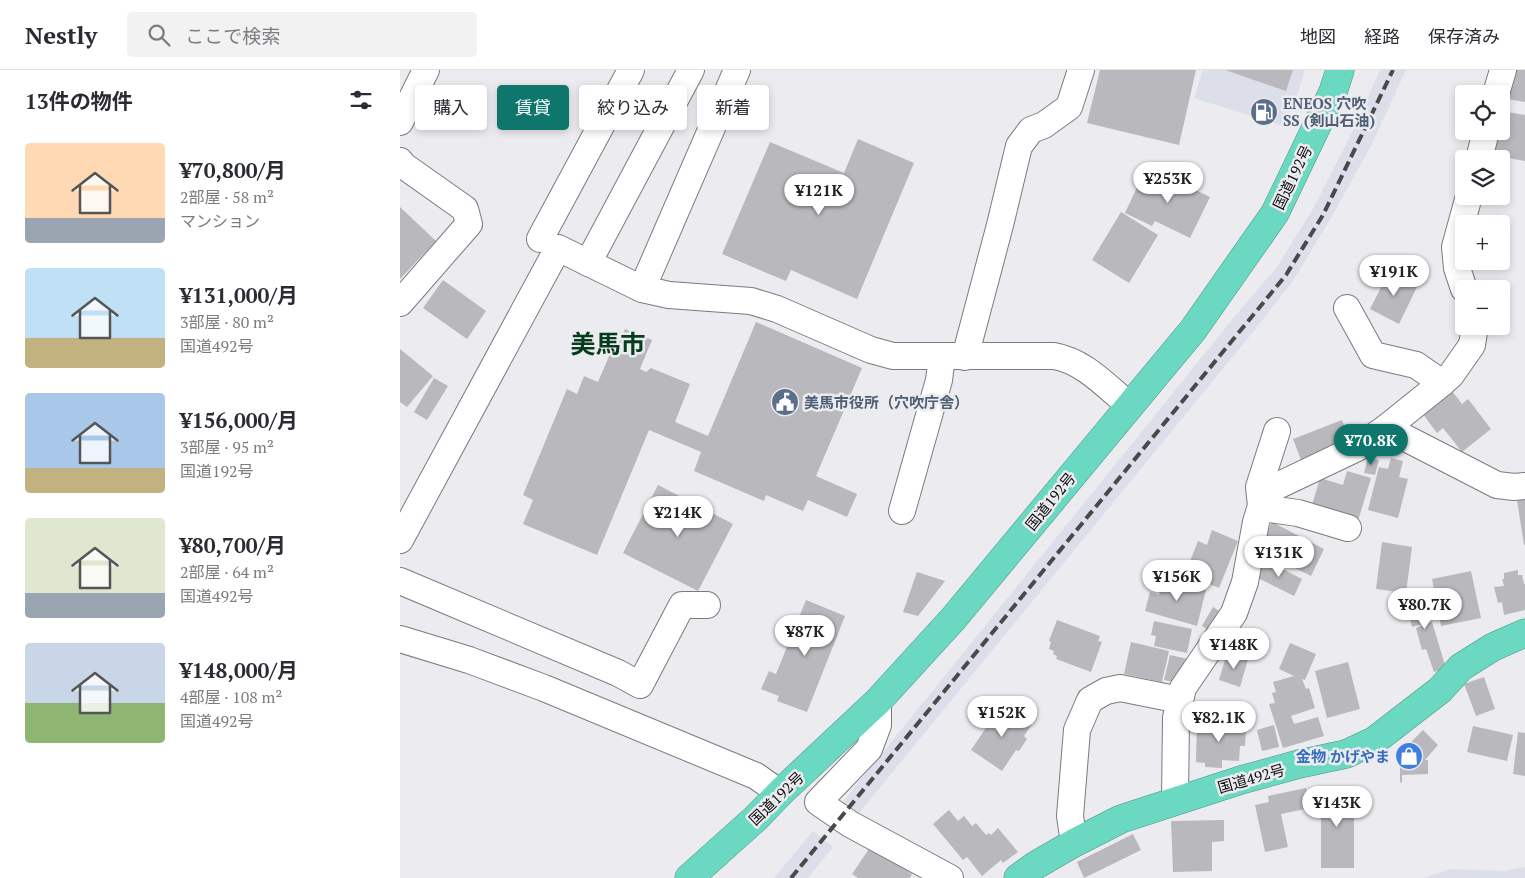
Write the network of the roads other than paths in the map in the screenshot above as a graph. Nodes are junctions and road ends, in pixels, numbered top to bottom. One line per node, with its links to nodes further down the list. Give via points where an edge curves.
1 (426, 70): 9 (street)
2 (631, 70): 12 (street)
3 (691, 70): 13 (street)
4 (737, 70): 15 (street)
5 (1081, 70): 19 (street, via 1069,108 1031,130 1019,146 1000,226)
6 (1340, 70): 21 (highway, 国道192号, via 1333,92 1275,213 1193,330)
7 (1502, 70): 8 (street)
8 (1498, 85)
9 (400, 122)
10 (400, 161): 16 (street, via 465,209 469,224)
11 (1467, 205): 14 (street, via 1455,247)
12 (544, 241): 13 (street); 28 (street)
13 (588, 263): 15 (street)
14 (1461, 280)
15 (642, 289): 19 (street, via 669,295 751,301 893,356)
16 (400, 303)
17 (1347, 308): 20 (street, via 1373,355 1416,365)
18 (1474, 335): 20 (street, via 1472,345)
19 (954, 357): 21 (street, via 1066,358 1077,363); 26 (street, via 939,380)
20 (1442, 384): 22 (street)
21 (1129, 406): 34 (highway, 国道192号, via 953,619)
22 (1386, 428): 24 (street, via 1497,485); 25 (street, via 1356,448 1275,487)
23 (1277, 431): 25 (street, via 1259,487)
24 (1525, 486)
25 (1261, 507): 27 (street, via 1298,513); 33 (street, via 1245,582 1234,613 1183,688)
26 (902, 511)
27 (1348, 528)
28 (400, 540)
29 (400, 581): 30 (street, via 640,685 682,605)
30 (707, 605)
31 (1525, 633): 36 (highway, 国道492号, via 1493,647 1461,667 1440,690 1374,741 1346,754 1299,764)
32 (400, 639): 35 (street, via 544,688 756,776)
33 (1180, 700): 36 (street, via 1176,718); 37 (street, via 1120,688 1090,700 1077,730 1070,816)
34 (878, 701): 35 (highway, 国道192号); 39 (street, via 878,726 869,749 818,802 850,824)
35 (780, 793): 38 (highway, 国道192号)
36 (1175, 801): 37 (highway, 国道492号, via 1120,820)
37 (1074, 843): 40 (highway, 国道492号)
38 (689, 878)
39 (950, 878)
40 (1018, 878)

